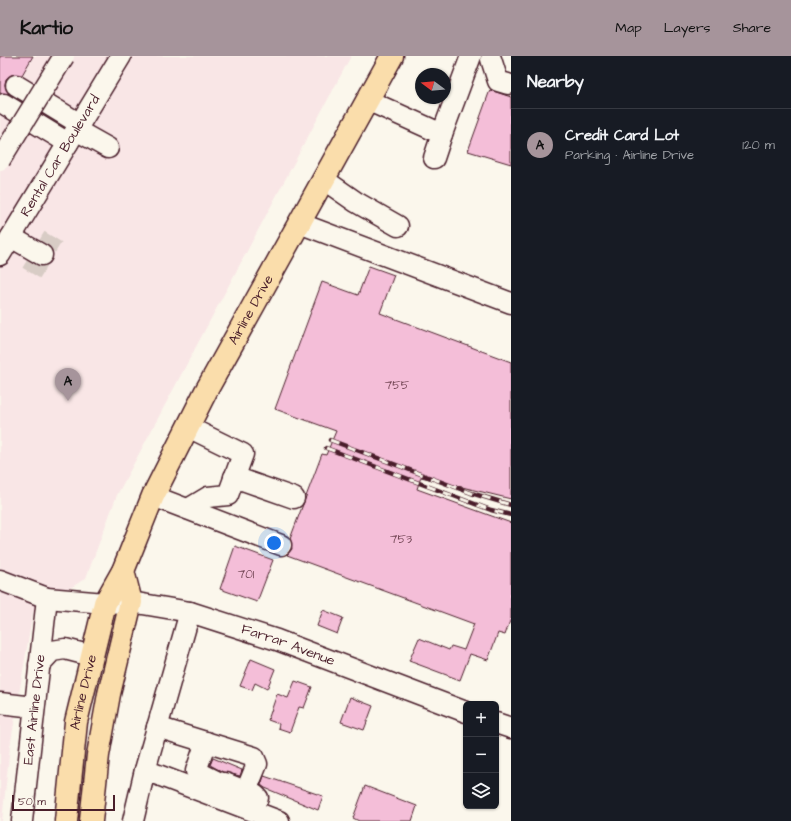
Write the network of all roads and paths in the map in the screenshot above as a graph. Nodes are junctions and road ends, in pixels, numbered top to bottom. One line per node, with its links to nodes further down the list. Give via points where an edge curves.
1 (64, 56): 14 (street, bridge)
2 (121, 56): 10 (street, Rental Car Boulevard)
3 (392, 56): 8 (highway, Airline Drive)
4 (471, 56): 11 (street)
5 (487, 57): 6 (street)
6 (509, 76)
7 (16, 85): 10 (street)
8 (367, 100): 11 (street); 15 (highway, Airline Drive)
9 (4, 104): 10 (street)
10 (75, 132): 12 (street); 18 (street, Rental Car Boulevard)
11 (442, 134): 13 (street)
12 (108, 148)
13 (434, 158)
14 (0, 160)
15 (323, 179): 16 (highway, Airline Drive); 17 (street)
16 (299, 223): 21 (street); 22 (highway, Airline Drive)
17 (398, 226)
18 (11, 237): 19 (street, Rental Car Boulevard); 20 (street)
19 (0, 255)
20 (42, 255)
21 (511, 303)
22 (188, 427): 23 (street, via 244,454); 24 (highway, Airline Drive)
23 (234, 477): 25 (street); 26 (street, via 228,495 208,497)
24 (153, 496): 26 (street); 28 (highway, Airline Drive)
25 (294, 498)
26 (188, 509): 27 (street)
27 (281, 545)
28 (123, 571): 31 (highway, Airline Drive); 32 (highway, Airline Drive)
29 (0, 580): 30 (street, Farrar Avenue)
30 (47, 598): 32 (street, Farrar Avenue); 35 (street, East Airline Drive)
31 (131, 602): 32 (street, Farrar Avenue); 33 (street, Farrar Avenue); 49 (highway, Airline Drive, via 104,717)
32 (105, 603): 34 (highway, Airline Drive)
33 (190, 612): 38 (street, Farrar Avenue, via 276,640); 40 (street)
34 (92, 656): 35 (street, via 65,649 52,651); 48 (highway, Airline Drive, via 76,722)
35 (39, 665): 37 (street, East Airline Drive)
36 (0, 703): 37 (street)
37 (34, 707): 47 (street, East Airline Drive)
38 (463, 711)
39 (499, 724): 41 (street)
40 (157, 727): 42 (street); 43 (street)
41 (511, 728)
42 (206, 742): 44 (street, via 196,771); 45 (street, via 256,760 257,764)
43 (145, 770): 44 (street); 50 (street)
44 (219, 790): 45 (street, via 225,783); 46 (street)
45 (246, 791): 46 (street, via 258,798)
46 (256, 812): 51 (street)
47 (22, 821)
48 (66, 821)
49 (90, 821)
50 (133, 821)
51 (279, 821)

